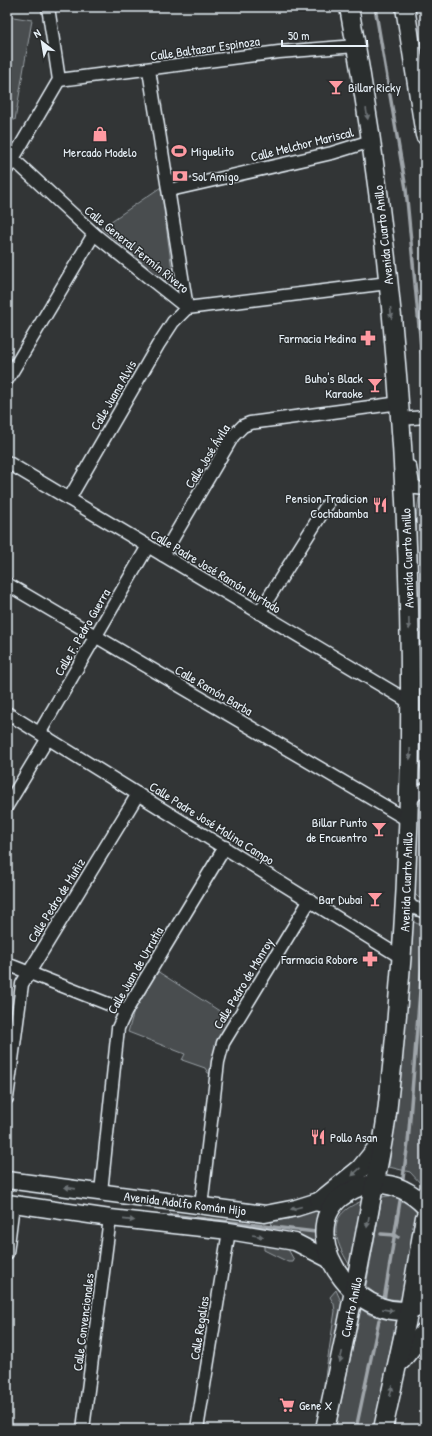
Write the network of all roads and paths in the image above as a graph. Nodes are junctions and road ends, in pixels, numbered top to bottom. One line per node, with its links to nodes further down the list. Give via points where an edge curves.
1 (48, 7): 6 (street)
2 (349, 7): 4 (highway, Avenida Cuarto Anillo)
3 (405, 7): 7 (highway)
4 (356, 46): 5 (street, Calle Baltazar Espinoza, via 278,52); 9 (highway, Avenida Cuarto Anillo, one-way to 9)
5 (149, 70): 6 (street, Calle Baltazar Espinoza); 11 (street)
6 (58, 80): 10 (street)
7 (422, 82): 8 (highway)
8 (425, 135)
9 (372, 142): 11 (street, Calle Melchor Mariscal); 13 (highway, Avenida Cuarto Anillo)
10 (9, 162): 12 (street, Calle General Fermín Rivero)
11 (170, 190): 14 (street)
12 (94, 234): 14 (street, Calle General Fermín Rivero); 15 (street)
13 (388, 283): 14 (street, Calle General Fermín Rivero); 16 (highway, Avenida Cuarto Anillo, one-way to 16)
14 (187, 308): 21 (street, Calle Juana Alvis, via 173,322 158,345)
15 (7, 380)
16 (404, 414): 17 (street, Calle José Ávila); 18 (highway, Avenida Cuarto Anillo); 24 (street, Calle José Ávila, via 250,423 243,426 233,436)
17 (425, 418)
18 (402, 438): 20 (street, via 409,449 412,482); 28 (highway, Avenida Cuarto Anillo, one-way to 28, via 407,520)
19 (7, 462): 21 (street, Calle Padre José Ramón Hurtado)
20 (422, 489)
21 (69, 499): 23 (street, Calle Padre José Ramón Hurtado)
22 (327, 505): 26 (street)
23 (148, 546): 24 (street, Calle Padre José Ramón Hurtado); 27 (street, Calle F. Pedro Guerra)
24 (163, 555): 26 (street, Calle Padre José Ramón Hurtado)
25 (7, 584): 27 (street, Calle Ramón Barba)
26 (259, 613): 28 (street, Calle Padre José Ramón Hurtado)
27 (95, 637): 30 (street, Calle F. Pedro Guerra); 34 (street, Calle Ramón Barba)
28 (411, 703): 34 (highway, Avenida Cuarto Anillo, one-way to 34)
29 (7, 713): 30 (street, Calle Padre José Molina Campo)
30 (44, 735): 32 (street, Calle Padre José Molina Campo); 33 (street, Calle F. Pedro Guerra)
31 (425, 789): 34 (street, via 416,794)
32 (138, 794): 35 (street, Calle Padre José Molina Campo); 41 (street, Calle Pedro de Muñiz)
33 (7, 806)
34 (409, 811): 36 (highway, Avenida Cuarto Anillo)
35 (225, 847): 37 (street, Calle Padre José Molina Campo); 42 (street, Calle Juan de Urrutia)
36 (405, 898): 38 (street, via 412,907); 39 (highway, Avenida Cuarto Anillo)
37 (310, 900): 39 (street, Calle Padre José Molina Campo); 51 (street, Calle Pedro de Monroy, via 223,1043 218,1062)
38 (425, 912)
39 (402, 958): 44 (highway, Avenida Cuarto Anillo, via 388,1107)
40 (7, 964): 41 (street)
41 (28, 973): 42 (street); 43 (street, Calle Pedro de Muñiz, via 22,984)
42 (126, 1010): 47 (street, Calle Juan de Urrutia, via 116,1040)
43 (7, 1098)
44 (382, 1142): 46 (highway, Avenida Cuarto Anillo); 49 (highway, one-way to 49, via 360,1169)
45 (7, 1180): 47 (main road, Avenida Adolfo Román Hijo, one-way to 45)
46 (367, 1185): 49 (main road, Avenida Adolfo Román Hijo); 52 (highway, via 388,1184 402,1188); 58 (highway, via 336,1202 327,1215 324,1240); 59 (highway, Cuarto Anillo, one-way to 59)
47 (101, 1192): 48 (main road, Avenida Adolfo Román Hijo)
48 (157, 1200): 51 (main road, Avenida Adolfo Román Hijo); 55 (main road)
49 (319, 1202): 51 (main road, Avenida Adolfo Román Hijo, one-way to 51, via 265,1214)
50 (10, 1204): 54 (main road, Avenida Adolfo Román Hijo); 57 (street)
51 (201, 1206)
52 (425, 1206)
53 (425, 1217): 60 (highway)
54 (110, 1218): 55 (main road, Avenida Adolfo Román Hijo, one-way to 55); 63 (street, Calle Convencionales)
55 (152, 1223): 56 (main road, Avenida Adolfo Román Hijo)
56 (229, 1231): 58 (main road, Avenida Adolfo Román Hijo, one-way to 58, via 295,1242); 64 (street, Calle Regalías)
57 (7, 1253)
58 (332, 1261): 59 (highway)
59 (355, 1292): 60 (highway, one-way to 60, via 382,1309 395,1311); 65 (highway, Cuarto Anillo, one-way to 65)
60 (420, 1307): 62 (highway)
61 (422, 1337): 62 (highway)
62 (397, 1366): 66 (highway, one-way to 62)
63 (83, 1429)
64 (197, 1429)
65 (324, 1429)
66 (383, 1429)

